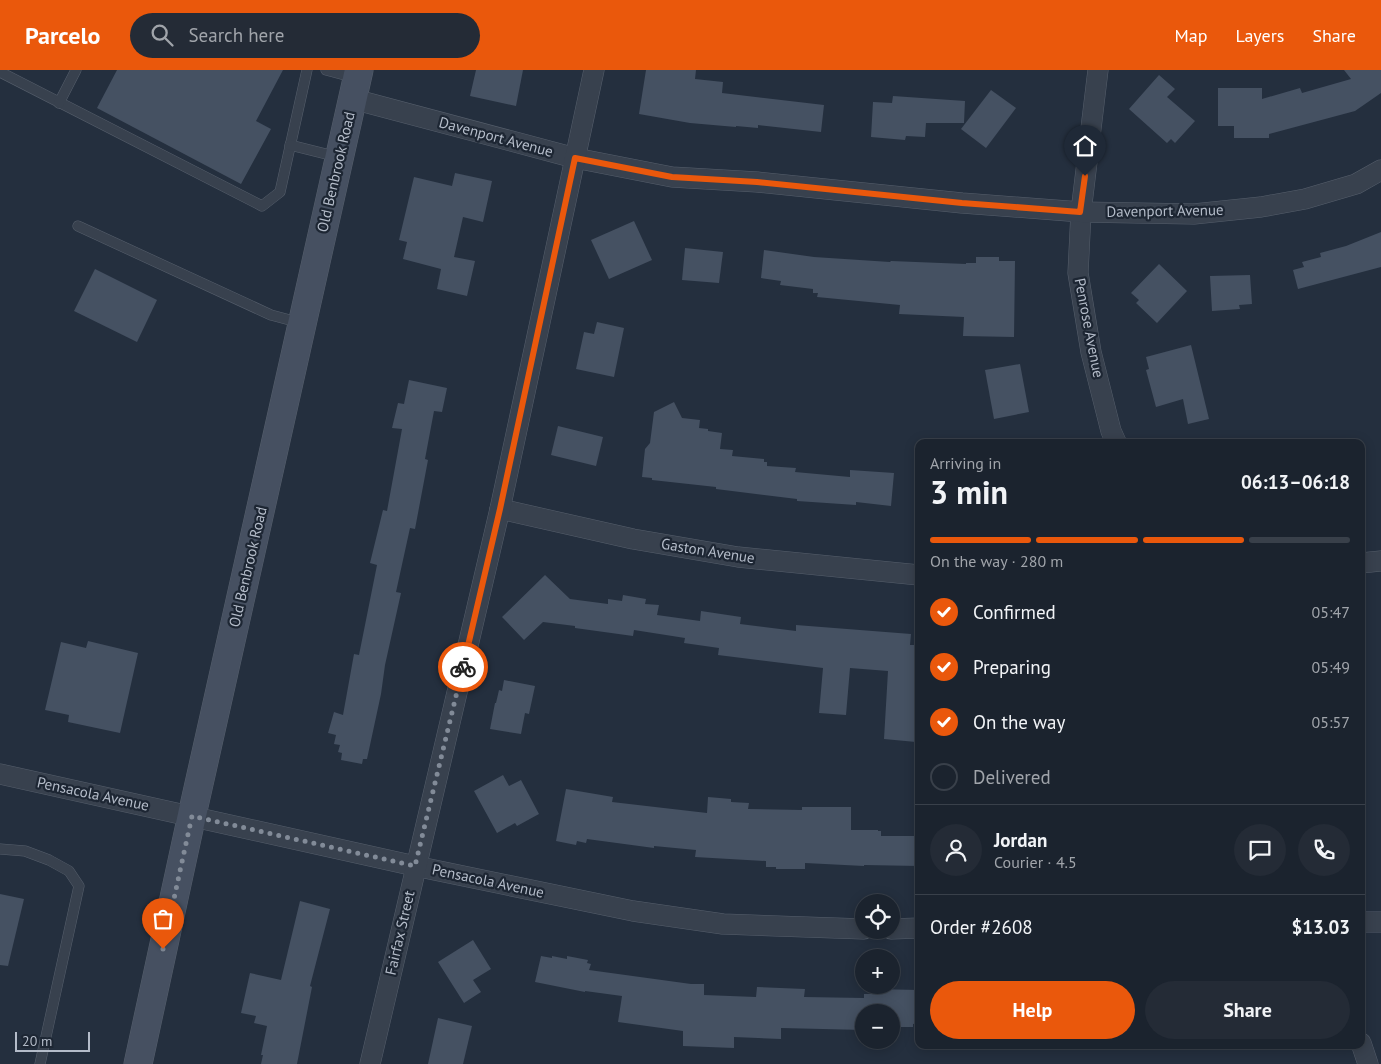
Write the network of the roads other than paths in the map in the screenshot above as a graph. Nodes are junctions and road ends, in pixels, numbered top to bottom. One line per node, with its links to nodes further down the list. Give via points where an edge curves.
1 (76, 70): 8 (lane)
2 (307, 70): 9 (lane)
3 (326, 70): 7 (lane)
4 (594, 70): 11 (street, Fairfax Street)
5 (1098, 70): 13 (street, Penrose Avenue)
6 (0, 72): 8 (lane)
7 (357, 82): 10 (street, Old Benbrook Road); 11 (street, Davenport Avenue)
8 (59, 103): 9 (lane, via 262,206 280,192)
9 (290, 145): 10 (lane)
10 (340, 157): 15 (street, Old Benbrook Road)
11 (575, 158): 13 (street, Davenport Avenue, via 672,177); 17 (street, Fairfax Street)
12 (1381, 170): 13 (street, Davenport Avenue, via 1356,184 1261,208 1194,214)
13 (1080, 212): 16 (street, Penrose Avenue, via 1078,274 1091,352)
14 (78, 226): 15 (lane, via 271,315)
15 (302, 324): 22 (street, Old Benbrook Road)
16 (1115, 439)
17 (500, 509): 20 (street, Gaston Avenue, via 633,539 738,557); 24 (street, Fairfax Street)
18 (1381, 561): 19 (street)
19 (1365, 563)
20 (915, 575)
21 (0, 774): 22 (street, Pensacola Avenue)
22 (192, 816): 24 (street, Pensacola Avenue); 32 (street, Old Benbrook Road)
23 (0, 849): 31 (lane, via 25,851 49,860 69,871 79,886)
24 (415, 866): 28 (street, Pensacola Avenue, via 633,911 723,924); 33 (street, Fairfax Street)
25 (1365, 922): 26 (street)
26 (1381, 922)
27 (915, 928): 29 (street)
28 (855, 929)
29 (900, 929)
30 (1363, 1049): 34 (street)
31 (40, 1064)
32 (138, 1064)
33 (370, 1064)
34 (1368, 1064)

